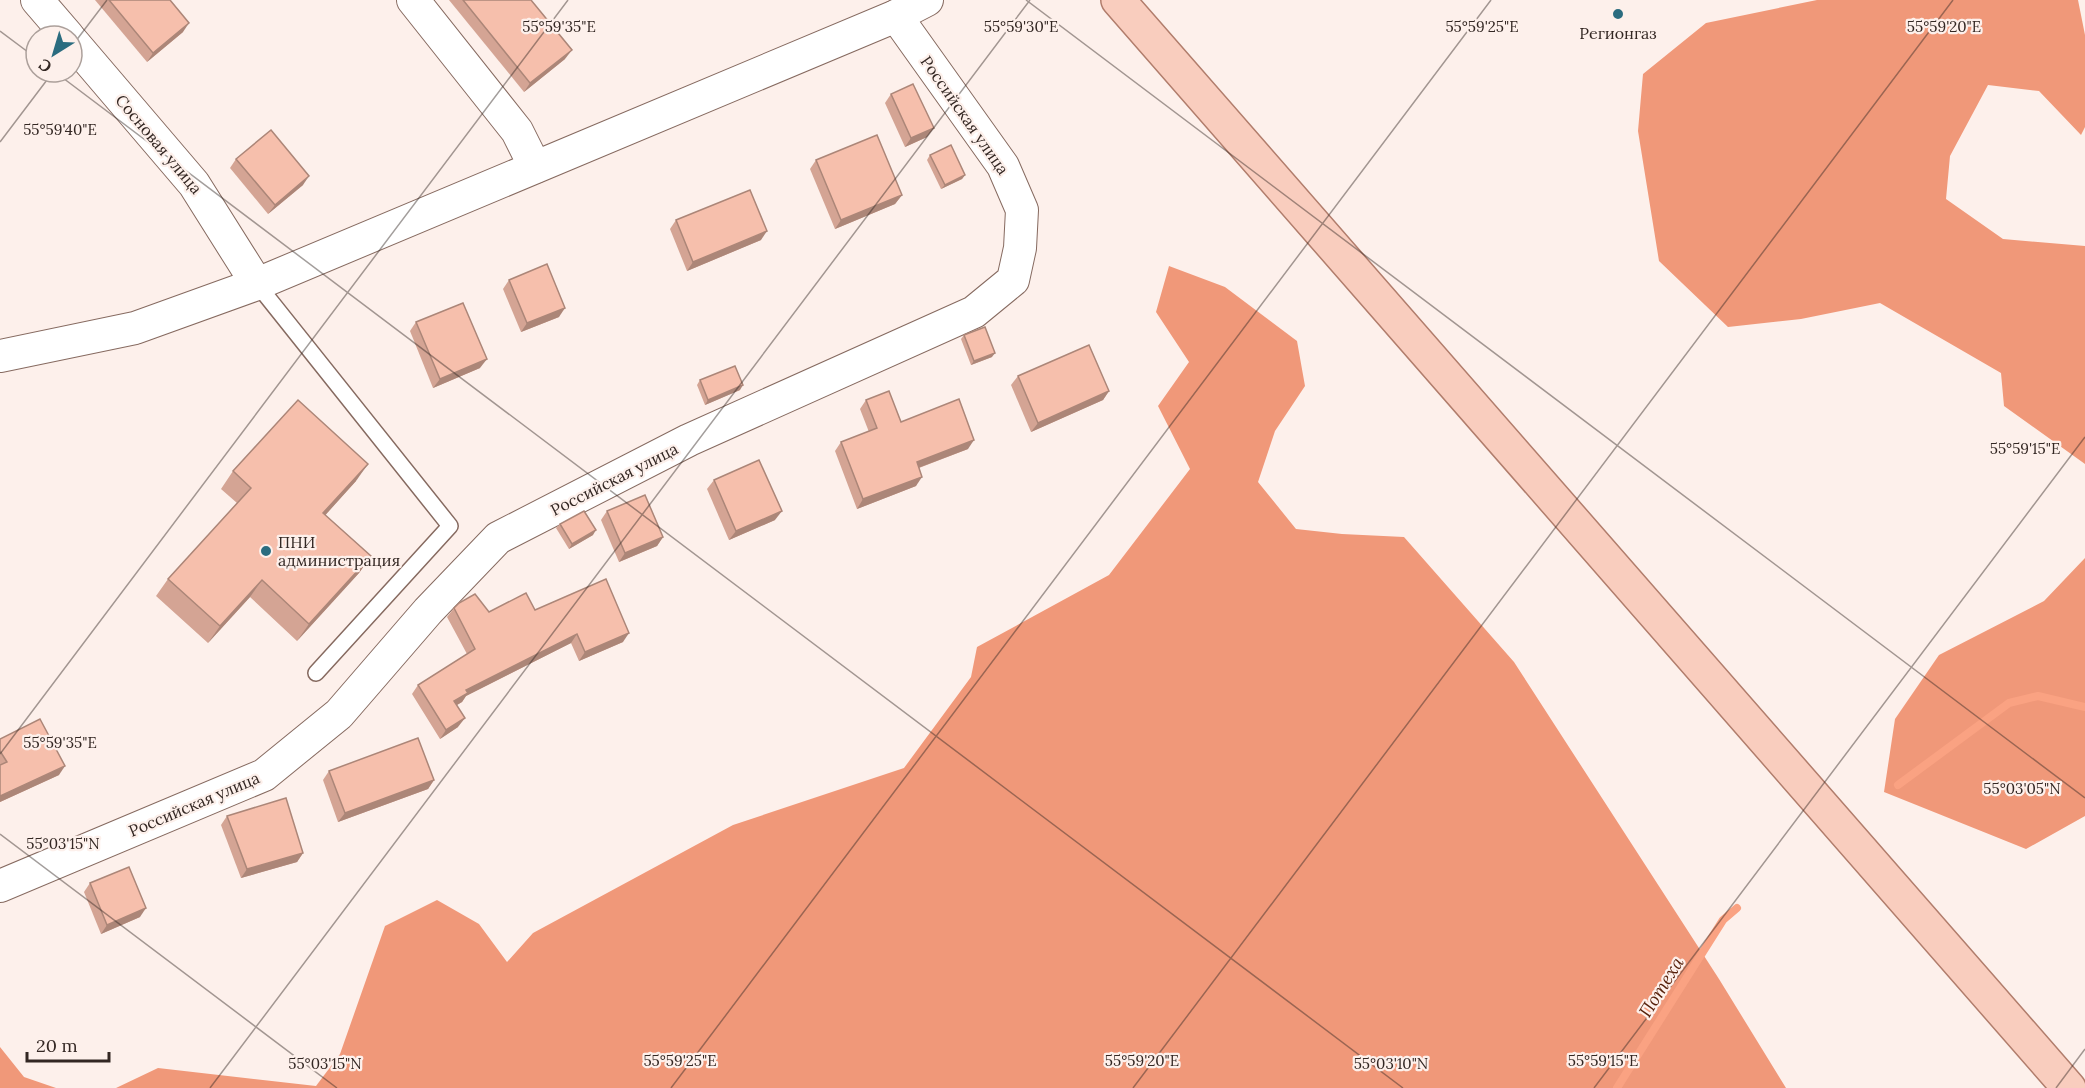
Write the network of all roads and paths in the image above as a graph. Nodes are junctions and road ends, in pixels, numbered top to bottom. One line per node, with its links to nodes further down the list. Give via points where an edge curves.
1 (37, 0): 6 (street)
2 (413, 0): 8 (street, via 517,131)
3 (927, 0): 5 (street)
4 (1118, 0): 13 (main road)
5 (896, 16): 8 (street); 12 (street, Российская улица, via 1003,166 1022,210 1013,280 974,312 689,440 498,538 428,611 339,714 264,775)
6 (58, 24)
7 (84, 55): 9 (street, Сосновая улица, via 194,184)
8 (535, 166): 9 (street)
9 (257, 284): 10 (street, via 135,328); 11 (lane, via 450,526)
10 (0, 356)
11 (316, 673)
12 (0, 886)
13 (2069, 1088)

